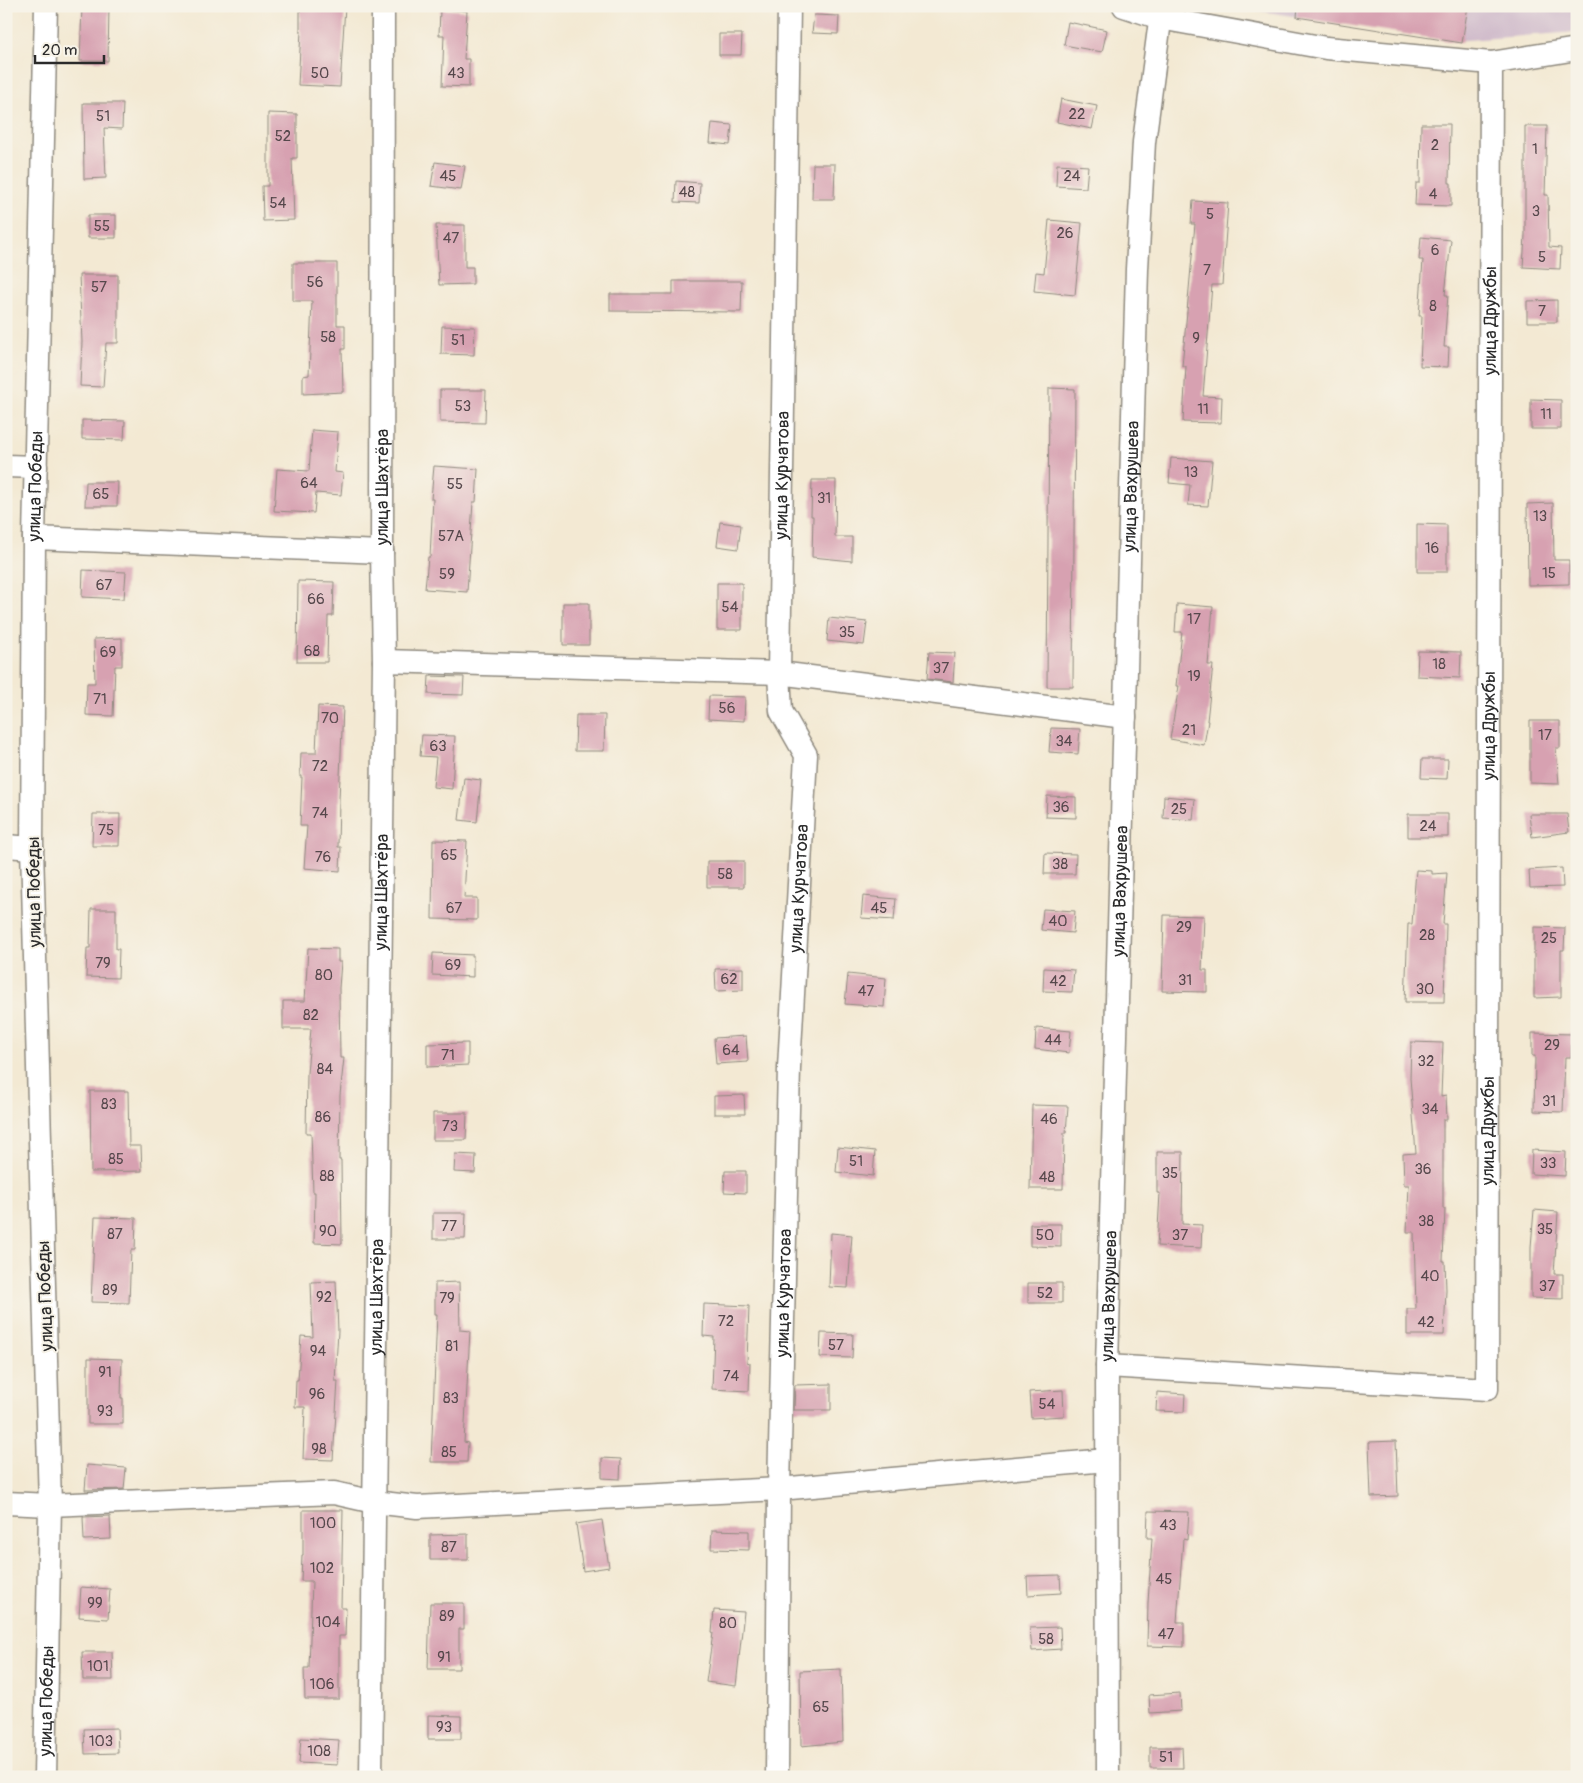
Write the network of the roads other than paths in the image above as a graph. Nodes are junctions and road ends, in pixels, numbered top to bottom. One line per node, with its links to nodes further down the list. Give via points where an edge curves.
1 (46, 6): 9 (street, улица Победы)
2 (383, 6): 11 (street, улица Шахтёра)
3 (790, 6): 13 (street, улица Курчатова)
4 (1124, 6): 5 (street)
5 (1161, 12): 7 (street, via 1326,48); 14 (street, улица Вахрушева, via 1144,142 1136,269)
6 (1577, 49): 7 (street)
7 (1491, 63): 17 (street, улица Дружбы, via 1488,1389)
8 (6, 466): 9 (street)
9 (36, 467): 10 (street, улица Победы)
10 (34, 538): 11 (street); 16 (street, улица Победы)
11 (382, 552): 12 (street, улица Шахтёра)
12 (384, 661): 13 (street); 20 (street, улица Шахтёра)
13 (779, 673): 14 (street); 19 (street, улица Курчатова, via 781,711 806,755 789,1068)
14 (1125, 717): 17 (street, улица Вахрушева)
15 (6, 846): 16 (street)
16 (32, 848): 22 (street, улица Победы)
17 (1107, 1366): 18 (street, улица Вахрушева)
18 (1107, 1460): 19 (street); 26 (street, улица Вахрушева)
19 (779, 1488): 20 (street, via 416,1507); 25 (street, улица Курчатова)
20 (374, 1502): 22 (street, via 334,1493); 24 (street, улица Шахтёра)
21 (6, 1503): 22 (street)
22 (50, 1505): 23 (street, улица Победы)
23 (45, 1777)
24 (371, 1777)
25 (777, 1777)
26 (1108, 1777)

